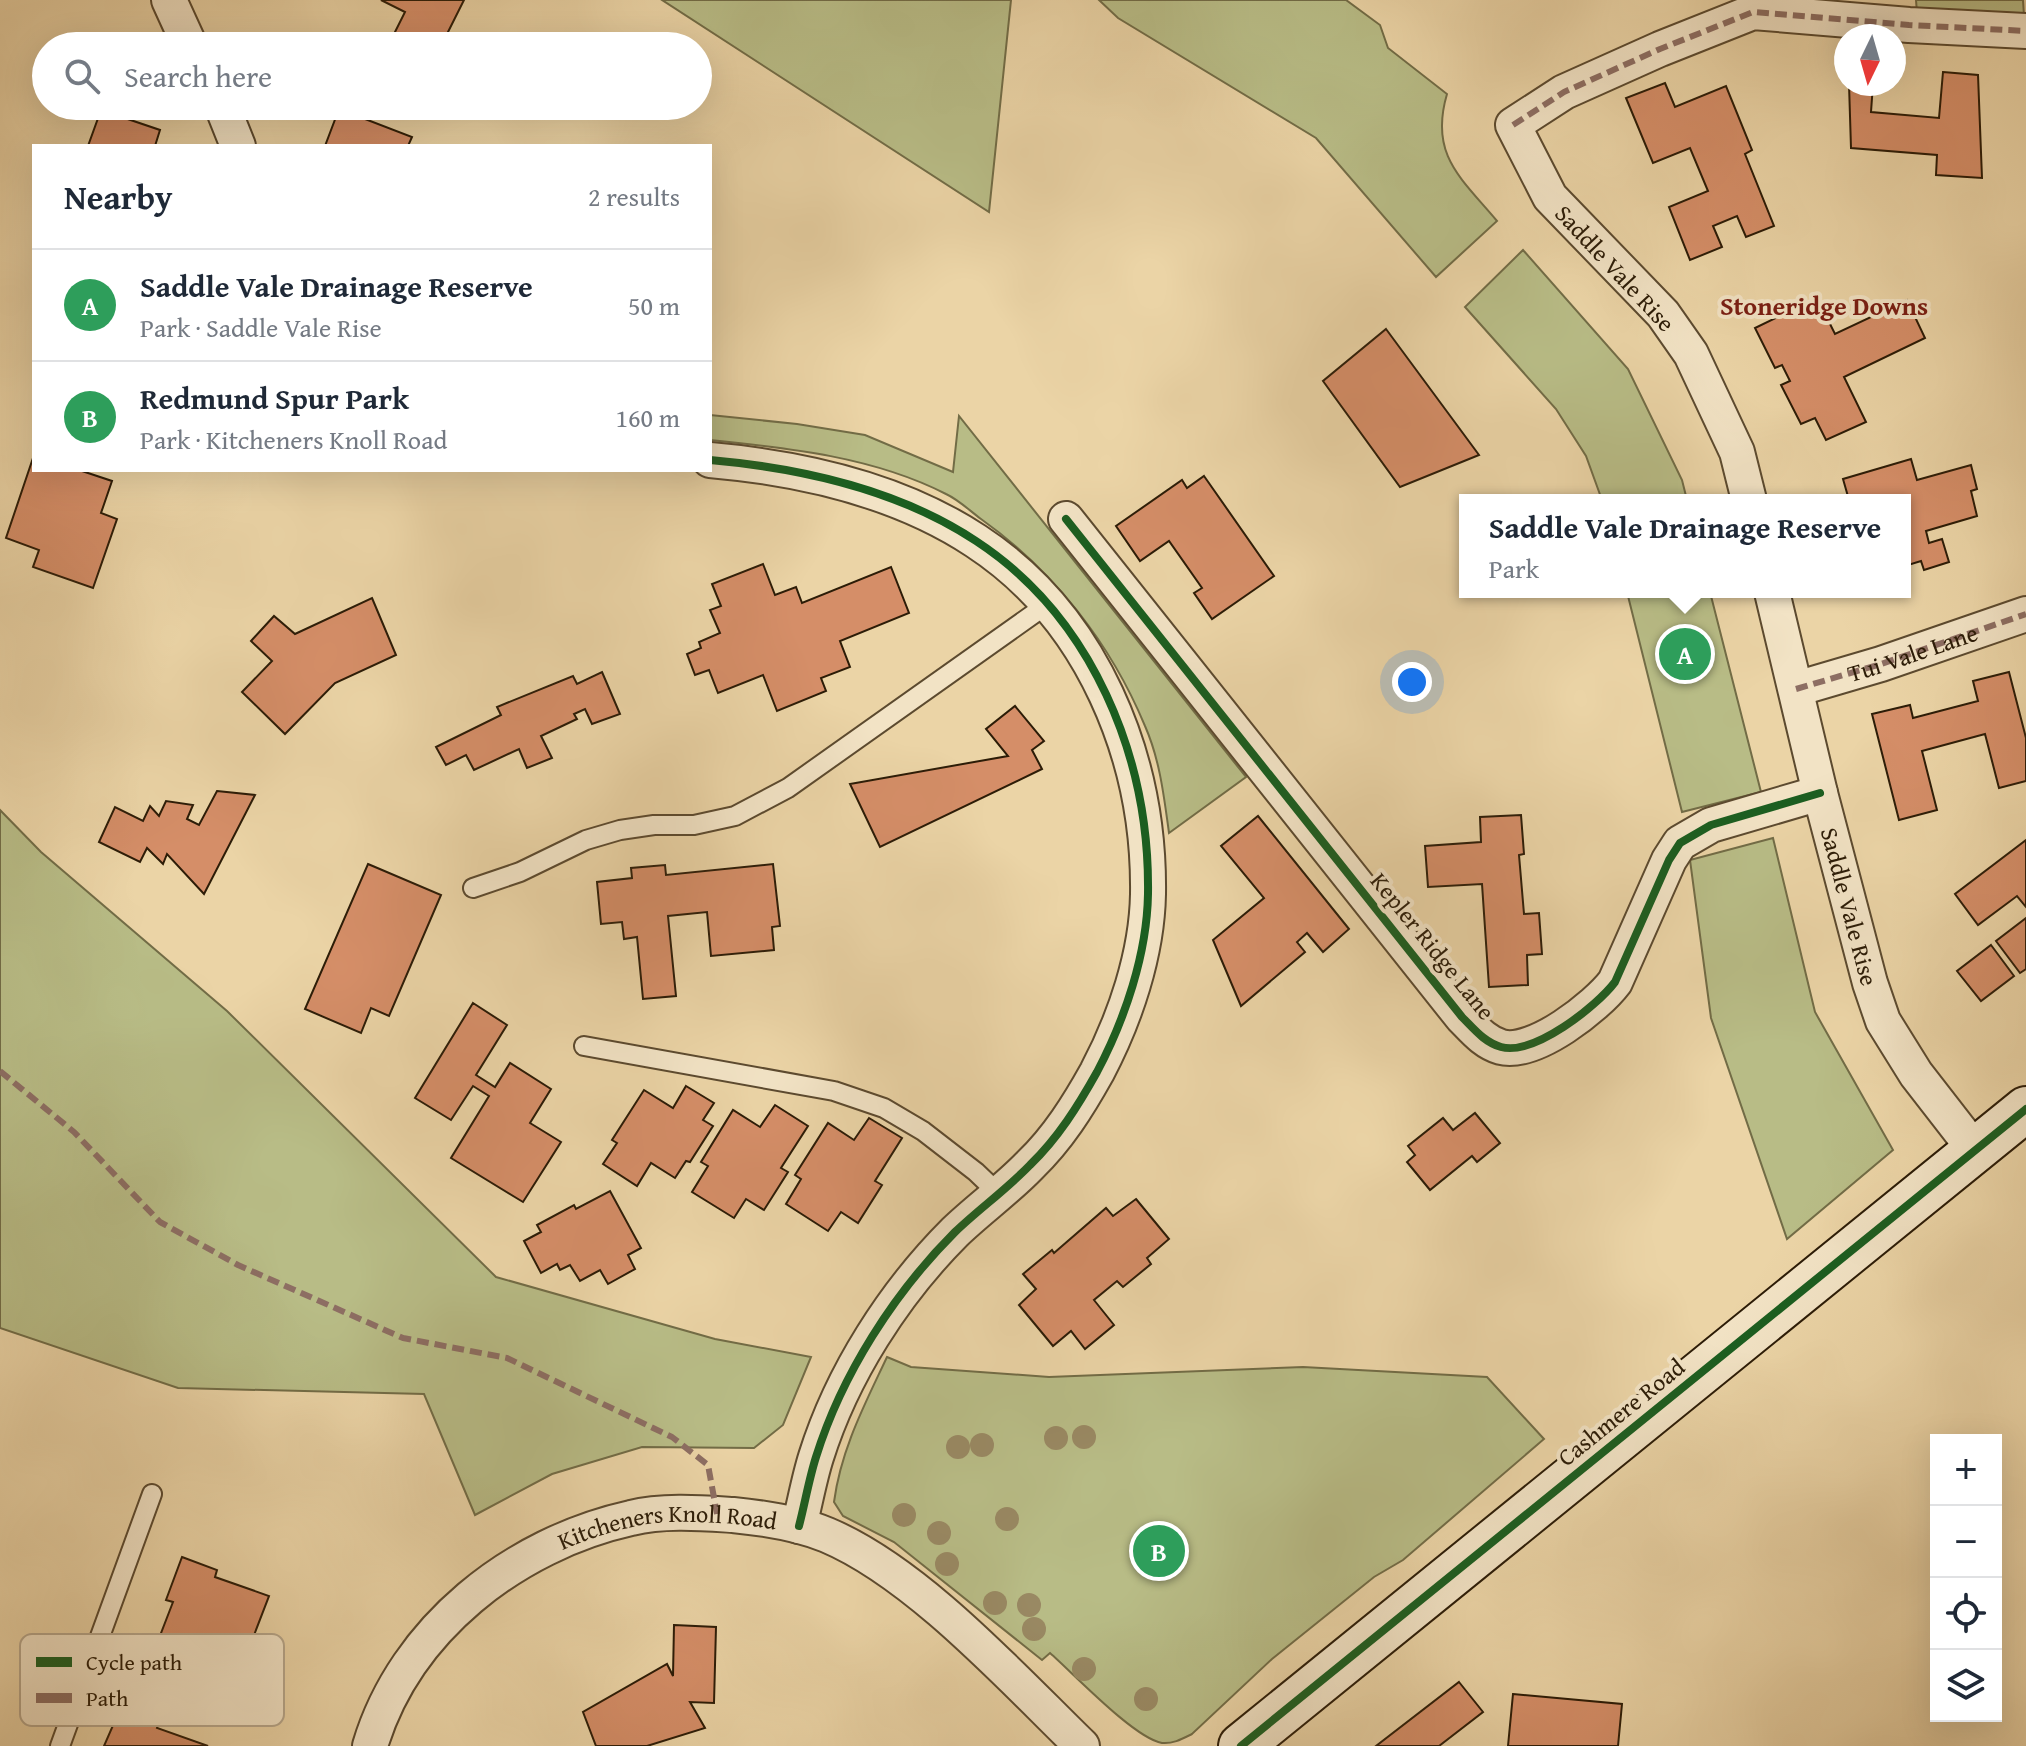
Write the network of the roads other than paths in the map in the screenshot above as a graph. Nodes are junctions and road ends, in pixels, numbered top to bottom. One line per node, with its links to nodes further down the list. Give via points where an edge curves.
1 (169, 0): 3 (street)
2 (2026, 31): 7 (street, Saddle Vale Rise, via 1753,12 1564,92 1513,125 1550,197 1663,314 1691,354 1737,452)
3 (184, 32)
4 (228, 120): 5 (street)
5 (237, 144)
6 (712, 460): 10 (street, via 794,472 919,509 976,541)
7 (1748, 494)
8 (1066, 519): 13 (street, Kepler Ridge Lane, via 1462,1017 1482,1038 1503,1047 1522,1047 1542,1038 1604,998 1680,843 1711,825)
9 (1773, 598): 12 (street, Saddle Vale Rise)
10 (1049, 603): 14 (lane, via 759,805 714,822 620,830); 18 (street, via 1092,664 1112,707 1140,797 1148,895 1131,987 1098,1070 1057,1136)
11 (2026, 614): 12 (street, Tui Vale Lane)
12 (1796, 689): 13 (street, Saddle Vale Rise)
13 (1820, 793): 17 (street, Saddle Vale Rise, via 1883,1021)
14 (473, 888)
15 (584, 1046): 18 (lane, via 834,1091 884,1108 923,1131)
16 (2026, 1109): 17 (street, Cashmere Road)
17 (1975, 1150): 26 (street, Cashmere Road)
18 (999, 1194): 20 (street, via 915,1277 856,1365 816,1457)
19 (152, 1494): 21 (lane)
20 (799, 1526): 24 (street, Kitcheners Knoll Road, via 717,1514 633,1517 544,1549 465,1599 439,1627 388,1700); 25 (street, Kitcheners Knoll Road, via 852,1548 901,1581)
21 (101, 1634)
22 (67, 1726): 23 (lane)
23 (60, 1746)
24 (370, 1746)
25 (1082, 1746)
26 (1241, 1746)

